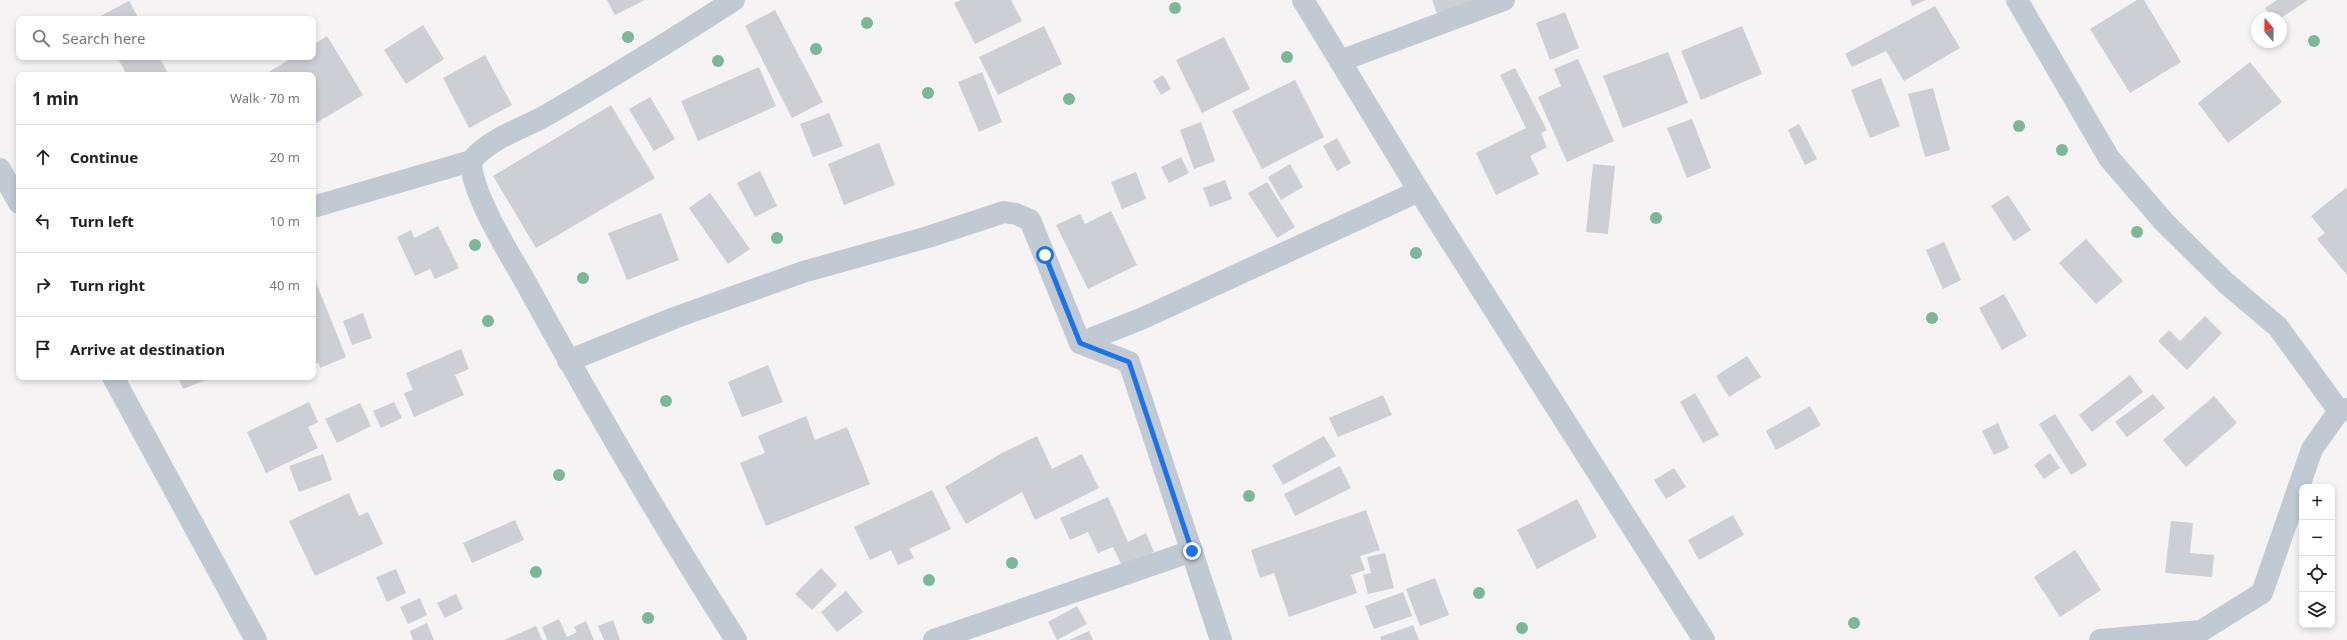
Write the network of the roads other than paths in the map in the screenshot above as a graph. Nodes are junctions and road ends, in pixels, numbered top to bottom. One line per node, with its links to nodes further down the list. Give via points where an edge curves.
1 (734, 0): 6 (street, via 544,117 498,139 479,151)
2 (1303, 0): 5 (street)
3 (1504, 0): 5 (street)
4 (2017, 0): 14 (street, via 2109,158 2164,222 2226,283 2278,327)
5 (1340, 61): 8 (street)
6 (471, 161): 10 (street); 12 (street, via 471,174 498,233)
7 (0, 169): 9 (street)
8 (1419, 191): 11 (street, via 1141,319); 20 (street)
9 (16, 198)
10 (316, 206)
11 (1080, 343): 12 (street, via 1030,220 1004,212 928,237 803,272 674,318); 15 (street, via 1129,362)
12 (568, 361): 17 (street)
13 (115, 380): 16 (street)
14 (2343, 410): 21 (street, via 2312,449 2262,593 2201,631)
15 (1192, 551): 18 (street); 19 (street)
16 (256, 640)
17 (736, 640)
18 (934, 640)
19 (1221, 640)
20 (1704, 640)
21 (2100, 640)

